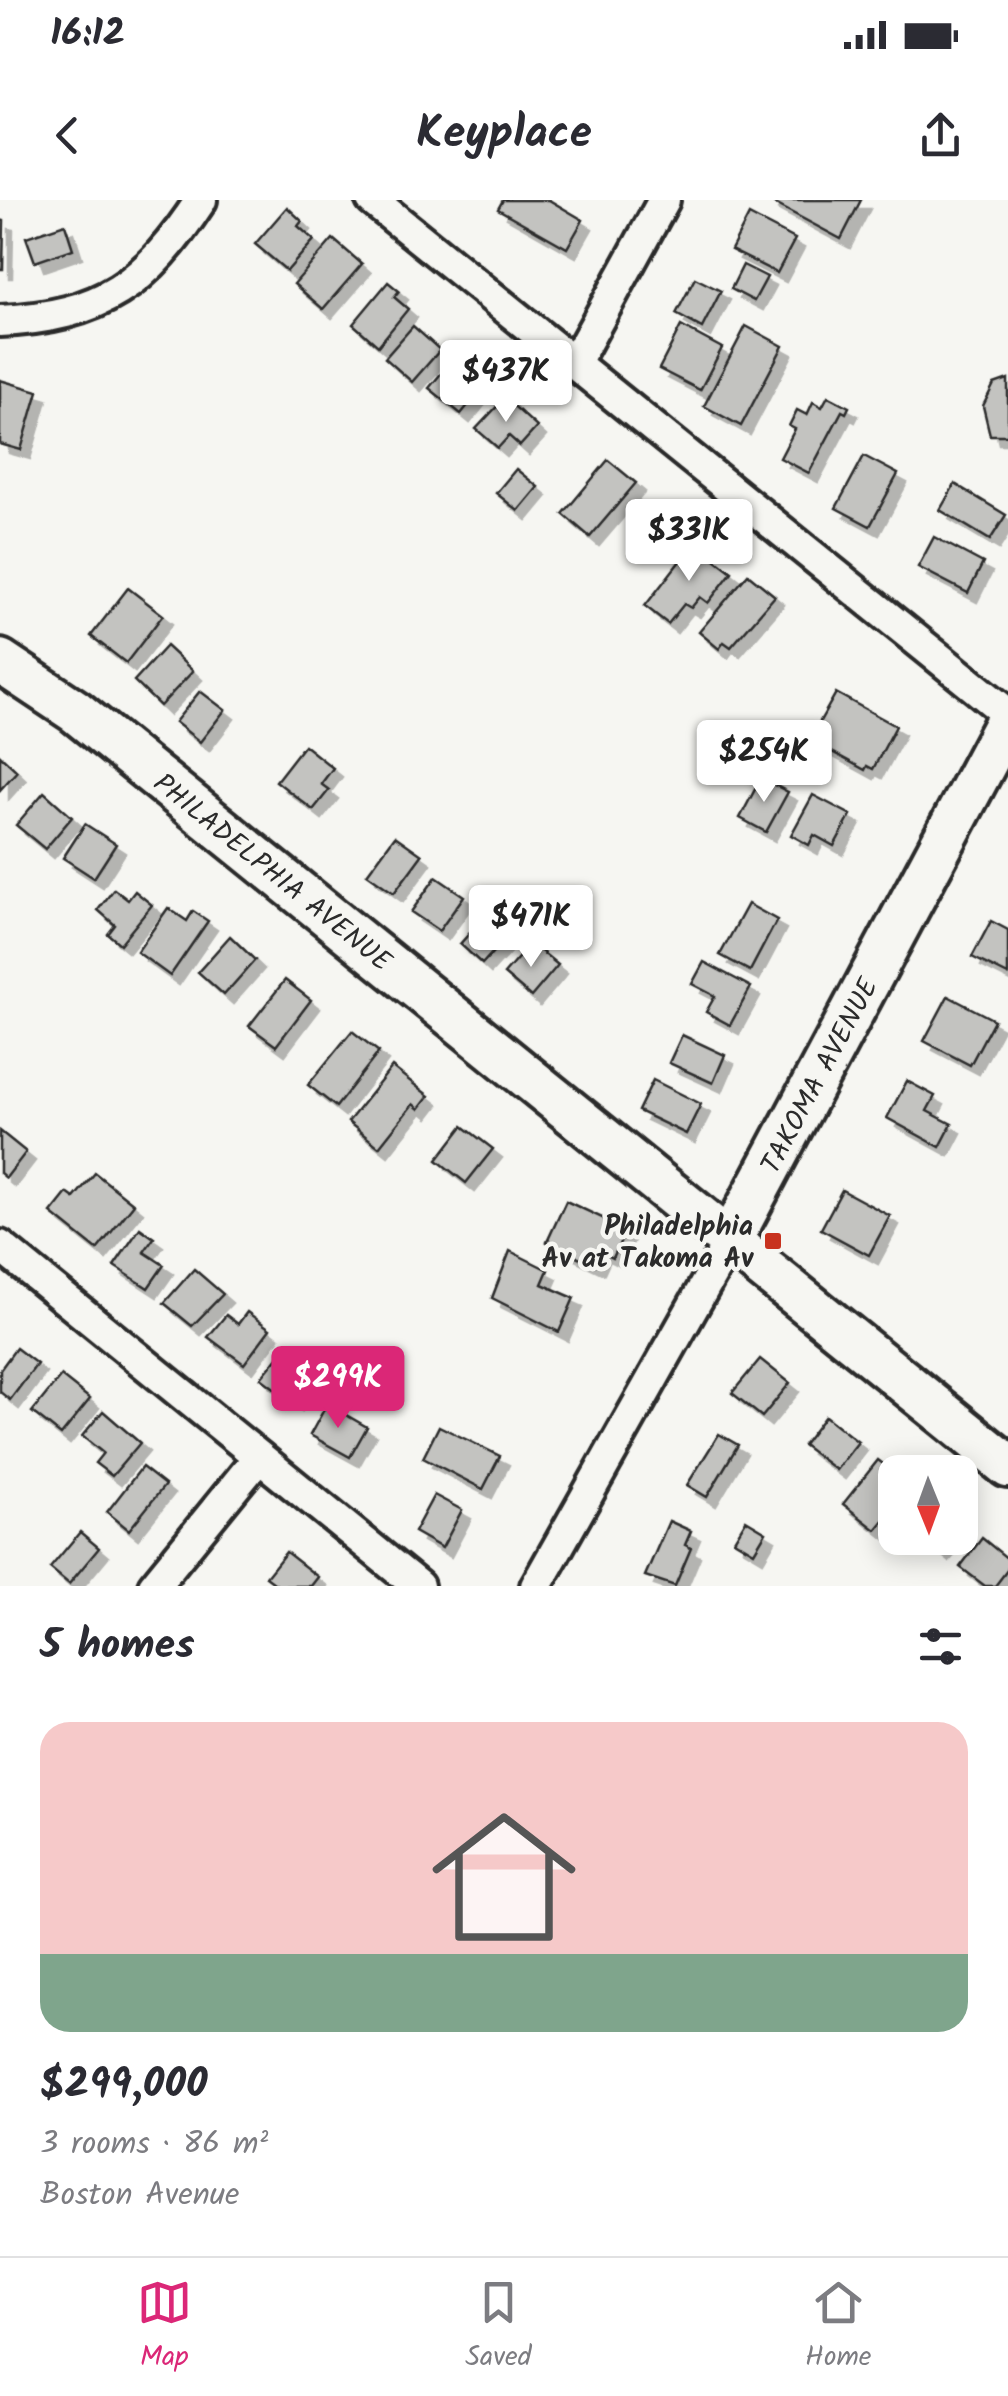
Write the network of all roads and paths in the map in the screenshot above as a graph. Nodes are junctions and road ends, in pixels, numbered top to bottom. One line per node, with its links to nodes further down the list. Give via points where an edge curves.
1 (201, 200): 4 (street, via 168,250 128,286 40,319)
2 (372, 200): 5 (street)
3 (664, 200): 5 (street)
4 (0, 321)
5 (574, 364): 7 (street)
6 (0, 661): 8 (main road, PHILADELPHIA AVENUE, via 75,711)
7 (1008, 717): 8 (main road, TAKOMA AVENUE)
8 (730, 1241): 11 (main road, PHILADELPHIA AVENUE); 14 (street, TAKOMA AVENUE)
9 (3, 1256): 10 (street)
10 (259, 1457): 12 (street); 13 (street)
11 (1008, 1466)
12 (154, 1586)
13 (418, 1586)
14 (536, 1586)

